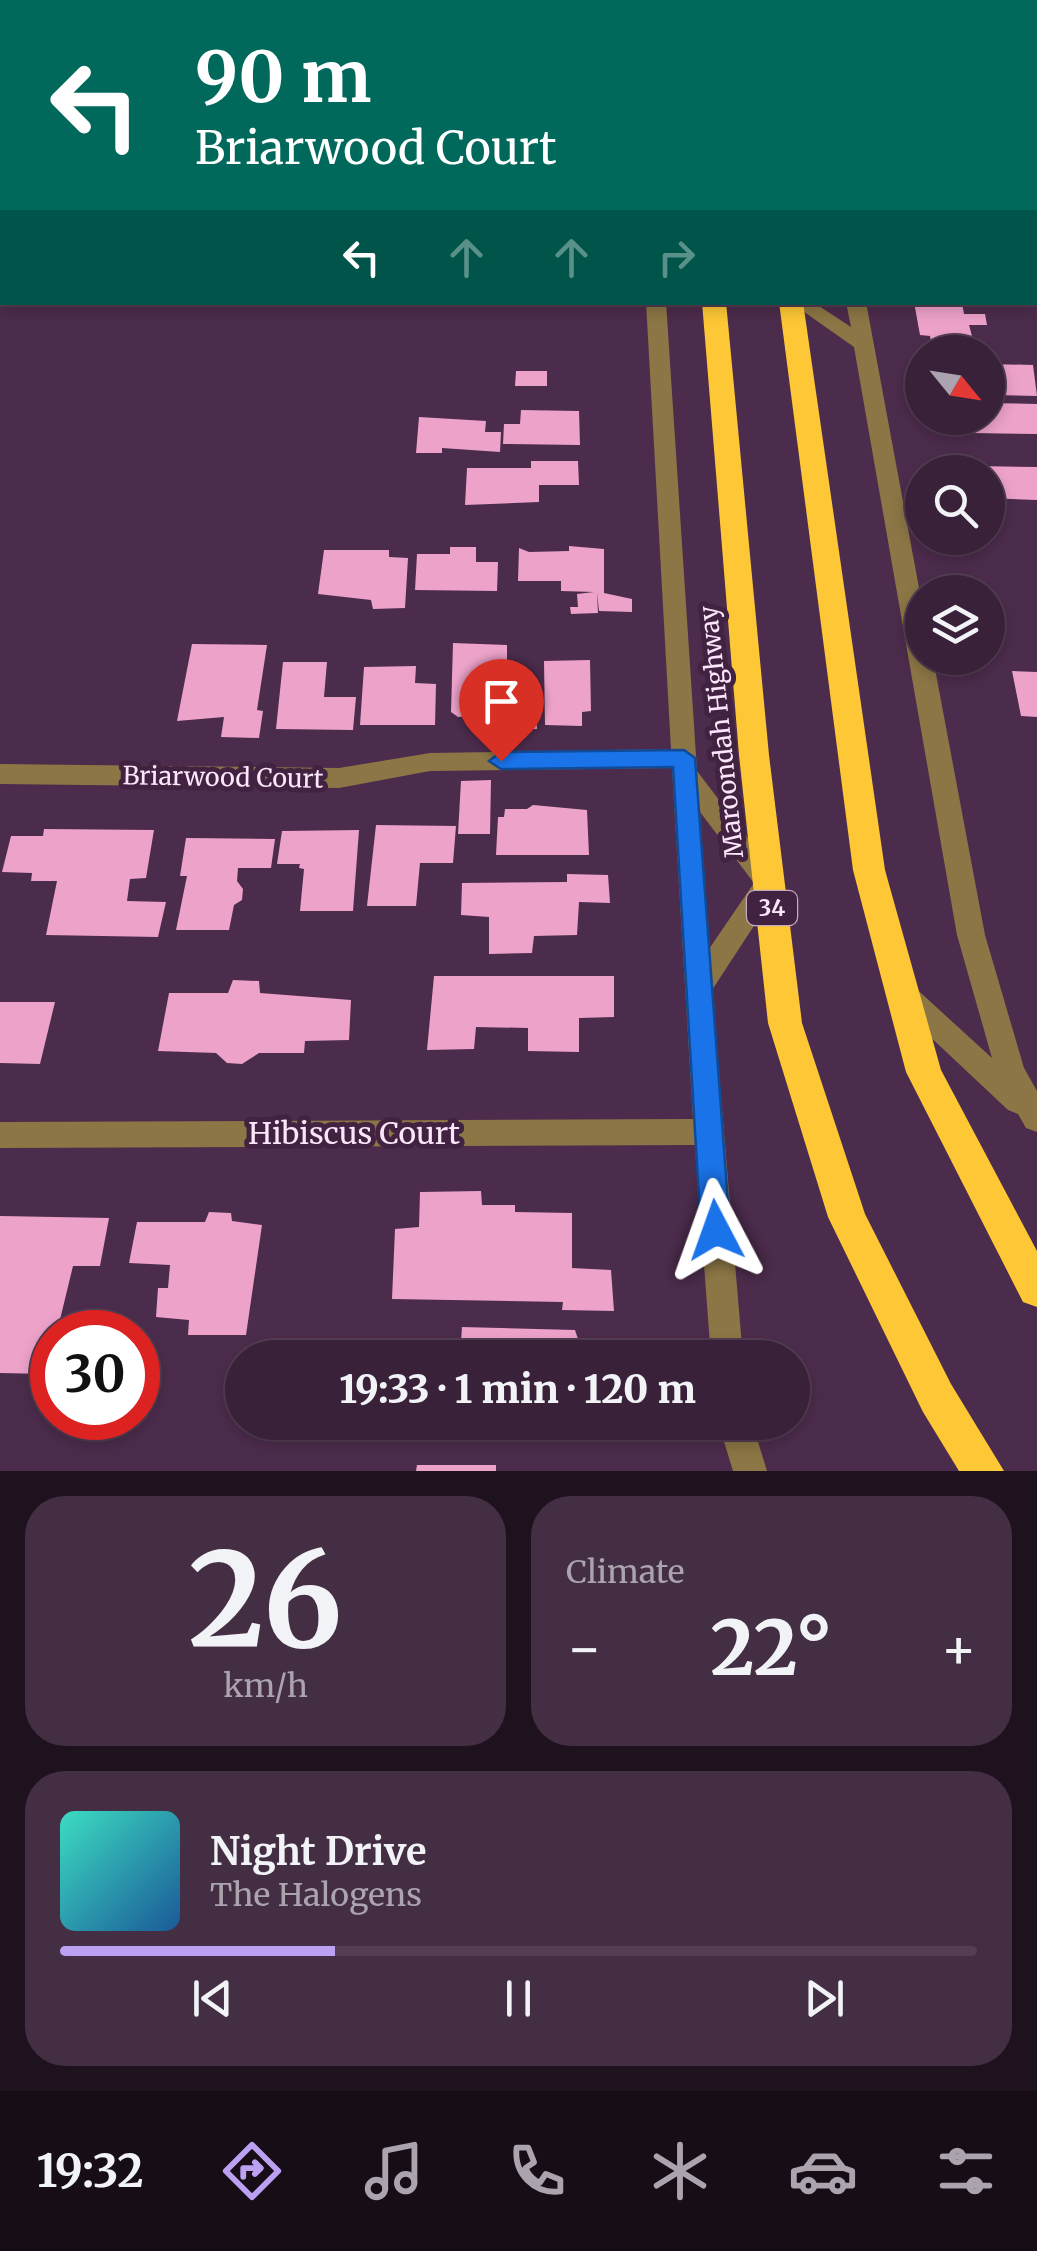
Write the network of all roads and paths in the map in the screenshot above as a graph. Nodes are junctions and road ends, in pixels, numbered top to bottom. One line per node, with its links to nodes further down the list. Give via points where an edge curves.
1 (656, 305): 7 (street)
2 (714, 305): 9 (highway, Maroondah Highway / 34)
3 (795, 305): 11 (highway, via 869,870)
4 (800, 305): 6 (street)
5 (857, 305): 6 (street)
6 (864, 345): 12 (street, via 971,935 1010,1071)
7 (684, 765): 8 (street, Briarwood Court, via 430,762 339,778); 9 (street); 10 (street)
8 (0, 774)
9 (769, 883): 10 (street); 19 (highway, Maroondah Highway / 34, via 785,1023 847,1217)
10 (698, 988): 13 (street)
11 (901, 992): 12 (street); 15 (highway, via 924,1072)
12 (1037, 1118)
13 (709, 1132): 14 (street, Hibiscus Court); 16 (street)
14 (0, 1135)
15 (1037, 1289)
16 (726, 1340)
17 (741, 1440): 18 (street)
18 (750, 1471)
19 (982, 1471)

